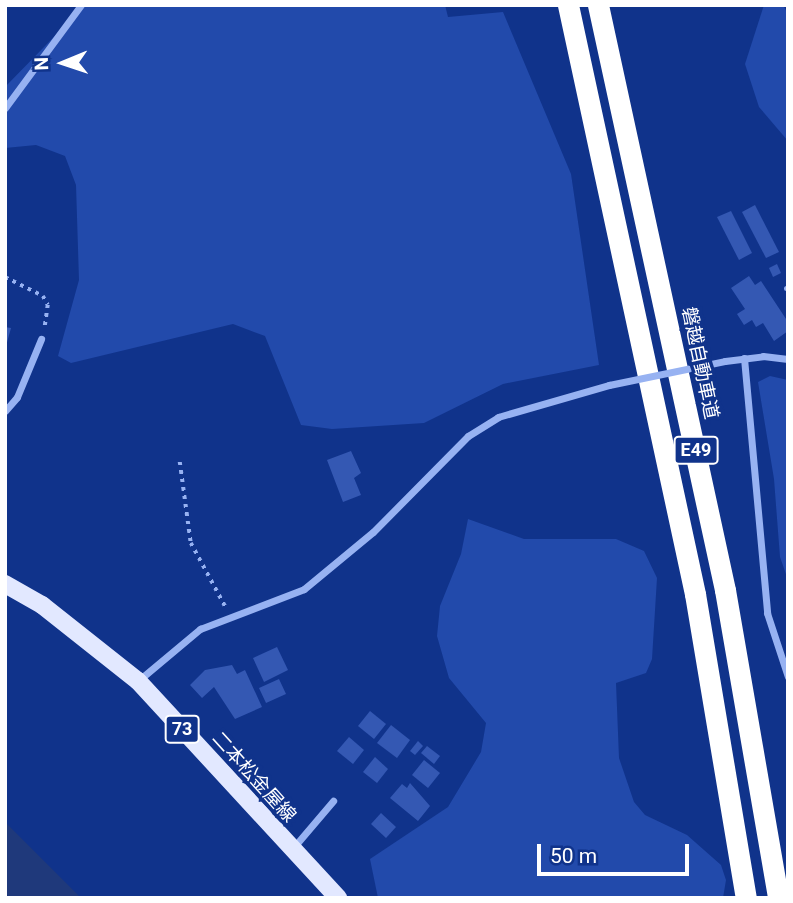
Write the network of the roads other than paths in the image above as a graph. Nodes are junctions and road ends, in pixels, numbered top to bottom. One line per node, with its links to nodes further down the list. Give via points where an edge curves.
1 (81, 5): 4 (street)
2 (568, 5): 15 (highway, E49, via 695,594)
3 (598, 5): 16 (highway, 磐越自動車道 / E49, via 725,590)
4 (5, 108)
5 (41, 339): 8 (street, via 17,397)
6 (744, 358): 7 (street); 10 (street, via 767,613); 11 (street, bridge, via 609,385 498,417 468,436 373,532 304,589 200,629)
7 (788, 359)
8 (5, 411)
9 (5, 584): 11 (main road, 二本松金屋線 / 73, via 42,604)
10 (788, 677)
11 (138, 681): 13 (main road, 二本松金屋線 / 73)
12 (333, 801): 13 (street)
13 (292, 849): 14 (main road, 二本松金屋線 / 73)
14 (338, 898)
15 (746, 898)
16 (778, 898)

